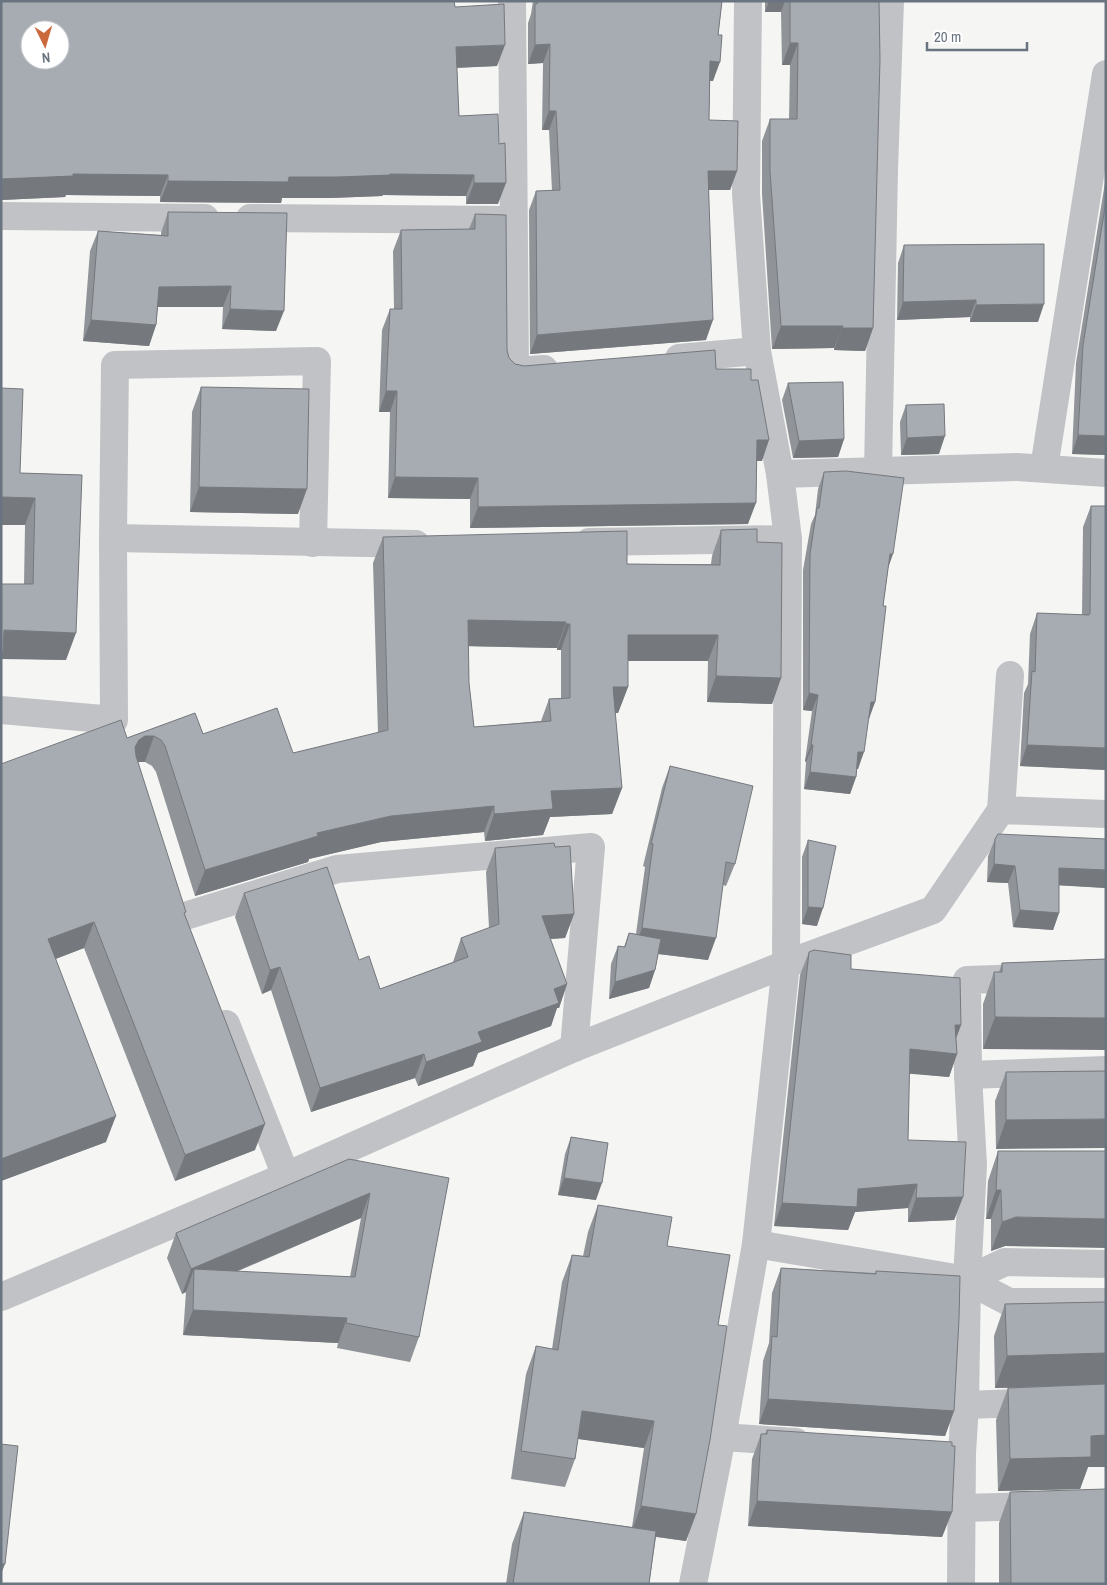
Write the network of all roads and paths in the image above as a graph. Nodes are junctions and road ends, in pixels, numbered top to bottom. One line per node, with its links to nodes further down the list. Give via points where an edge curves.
1 (512, 1): 7 (street)
2 (748, 1): 8 (street, via 746,194)
3 (890, 1): 12 (street)
4 (1106, 74): 5 (street)
5 (1100, 147): 11 (street)
6 (1, 216): 7 (street)
7 (514, 220): 10 (street, via 515,371)
8 (757, 351): 9 (street); 14 (street)
9 (651, 360)
10 (564, 367)
11 (1044, 468): 12 (street); 13 (street)
12 (878, 470): 14 (street)
13 (1106, 473)
14 (780, 474): 16 (street)
15 (113, 538): 18 (street); 18 (street, via 115,366 317,361); 21 (street, via 114,720)
16 (788, 539): 17 (street); 27 (street)
17 (568, 542)
18 (314, 543): 19 (street)
19 (439, 544)
20 (1010, 676): 22 (street)
21 (1, 710)
22 (1001, 810): 23 (street); 27 (street, via 933,910)
23 (1106, 814)
24 (177, 888): 25 (street)
25 (185, 916): 26 (street); 30 (street, via 337,869 591,847)
26 (196, 943)
27 (786, 964): 30 (street); 36 (street)
28 (1056, 977): 32 (street, via 967,980)
29 (216, 998): 35 (street)
30 (574, 1048): 35 (street)
31 (1106, 1070): 32 (street)
32 (968, 1075): 33 (street)
33 (973, 1165): 34 (street); 38 (street)
34 (1002, 1165)
35 (286, 1176): 39 (street)
36 (756, 1244): 38 (street); 43 (street)
37 (1106, 1264): 38 (street, via 1005,1262)
38 (967, 1280): 40 (street, via 1009,1302); 42 (street)
39 (1, 1297)
40 (1106, 1302)
41 (1106, 1400): 42 (street)
42 (965, 1405): 46 (street)
43 (722, 1437): 44 (street); 49 (street)
44 (818, 1444)
45 (933, 1451): 46 (street)
46 (962, 1453): 48 (street)
47 (1106, 1504): 48 (street)
48 (961, 1508): 50 (street)
49 (693, 1584)
50 (961, 1584)

